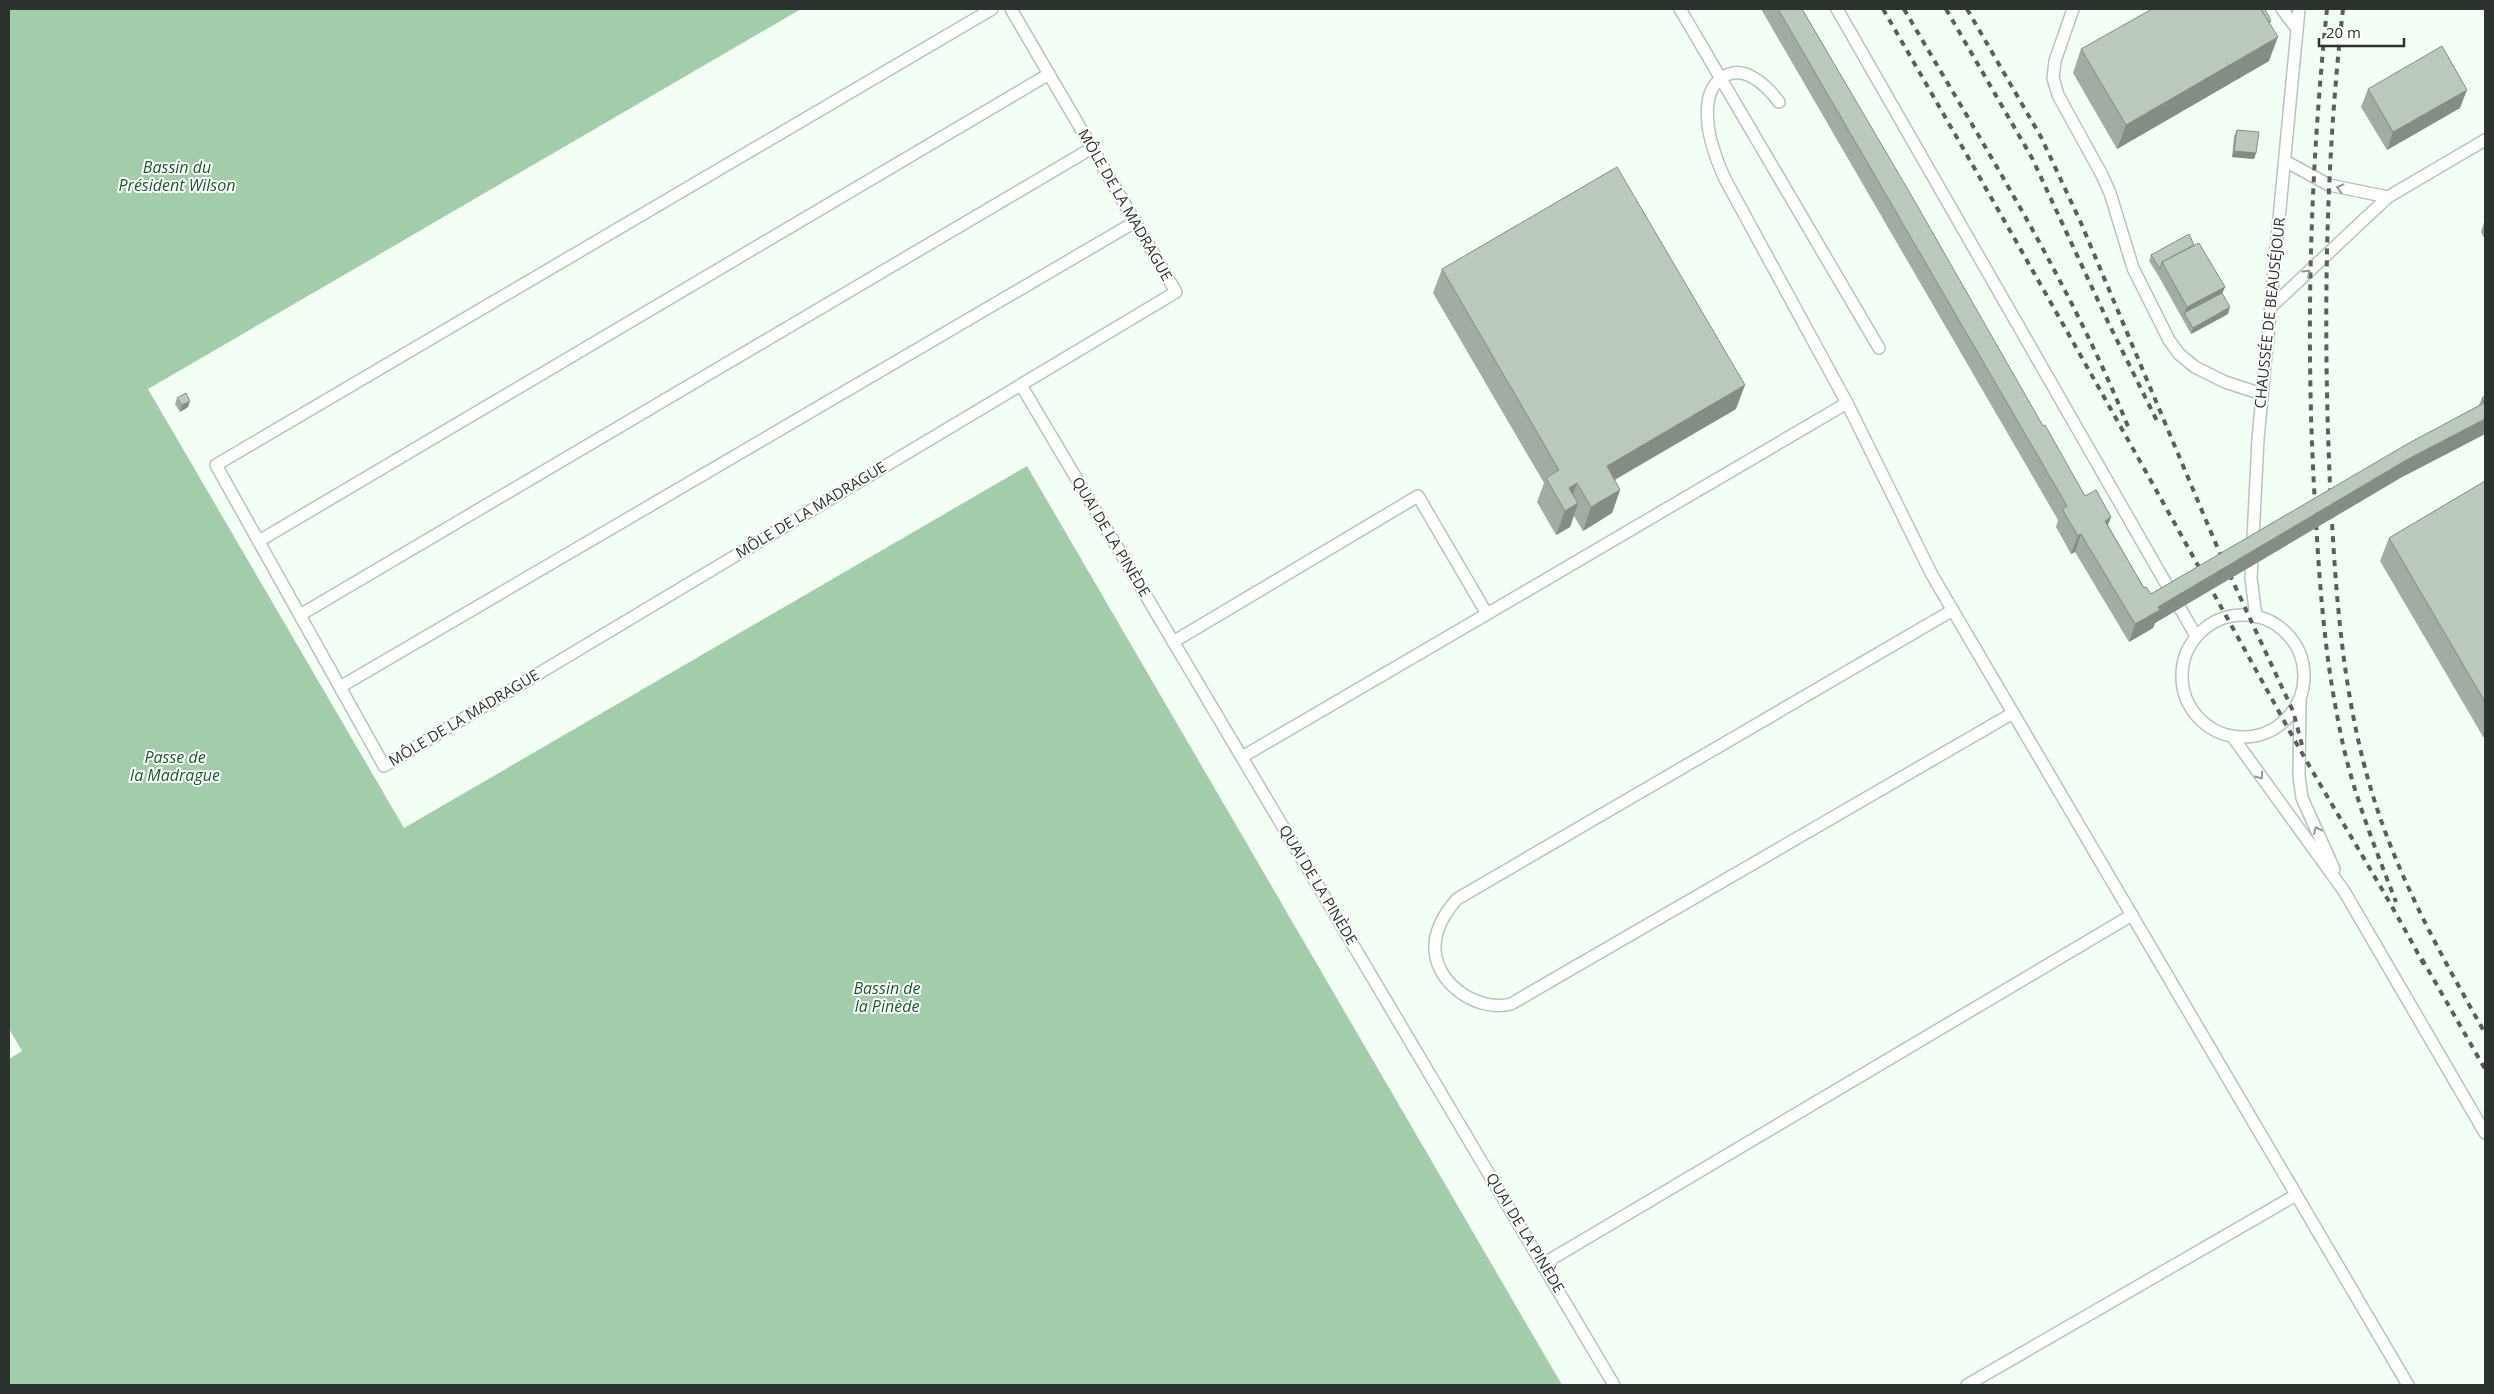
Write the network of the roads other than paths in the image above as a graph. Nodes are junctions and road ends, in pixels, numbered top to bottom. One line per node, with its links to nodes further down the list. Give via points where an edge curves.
1 (992, 9): 22 (lane, MÔLE DE LA MADRAGUE, via 216,465)
2 (1010, 9): 9 (lane, MÔLE DE LA MADRAGUE)
3 (1680, 9): 10 (lane)
4 (1837, 9): 27 (lane)
5 (2073, 9): 20 (lane, via 2055,61 2053,78 2058,95 2110,193 2133,268 2180,354 2195,367 2225,382)
6 (2282, 9): 8 (lane)
7 (2299, 9): 8 (lane, CHAUSSÉE DE BEAUSÉJOUR)
8 (2297, 29): 14 (lane, CHAUSSÉE DE BEAUSÉJOUR)
9 (1049, 74): 13 (lane, MÔLE DE LA MADRAGUE); 22 (lane)
10 (1721, 79): 11 (lane, via 1738,73 1753,76 1770,89); 18 (lane); 21 (lane, via 1709,96 1708,115 1718,163)
11 (1779, 102)
12 (2485, 140): 15 (lane)
13 (1092, 148): 16 (lane, MÔLE DE LA MADRAGUE); 25 (lane)
14 (2285, 161): 15 (lane, one-way to 14, via 2329,185); 17 (lane, CHAUSSÉE DE BEAUSÉJOUR)
15 (2388, 196): 17 (lane, one-way to 15)
16 (1134, 222): 19 (lane, MÔLE DE LA MADRAGUE, via 1176,292); 29 (lane)
17 (2272, 306): 20 (lane, CHAUSSÉE DE BEAUSÉJOUR)
18 (1879, 348)
19 (1021, 385): 28 (lane, QUAI DE LA PINÈDE); 29 (lane, MÔLE DE LA MADRAGUE, via 384,766)
20 (2262, 394): 26 (lane, CHAUSSÉE DE BEAUSÉJOUR, via 2251,569)
21 (1847, 403): 23 (lane, via 1932,575); 24 (lane)
22 (259, 541): 25 (lane, MÔLE DE LA MADRAGUE)
23 (1953, 610): 31 (lane); 31 (lane, via 1457,899 1443,917 1436,934 1435,953 1443,972 1455,988 1478,1003 1499,1007 1512,1004)
24 (1487, 614): 28 (lane, via 1418,496); 33 (lane)
25 (300, 615): 29 (lane, MÔLE DE LA MADRAGUE)
26 (2256, 616): 27 (lane, via 2228,617 2205,627); 30 (lane, via 2275,624 2291,638 2301,657 2304,678)
27 (2196, 636): 32 (lane, via 2186,652 2182,669 2188,705 2214,730)
28 (1173, 642): 33 (lane, QUAI DE LA PINÈDE)
29 (340, 687)
30 (2300, 698): 32 (lane, via 2284,721 2269,732 2251,737); 34 (lane, one-way to 30, via 2302,798 2299,776)
31 (2014, 713): 35 (lane)
32 (2232, 736): 34 (lane, one-way to 34)
33 (1242, 757): 38 (lane, QUAI DE LA PINÈDE)
34 (2344, 891): 36 (lane)
35 (2132, 916): 37 (lane); 38 (lane)
36 (2485, 1134)
37 (2296, 1194): 40 (lane); 41 (lane)
38 (1543, 1264): 39 (lane, QUAI DE LA PINÈDE)
39 (1614, 1385)
40 (1967, 1385)
41 (2408, 1385)

